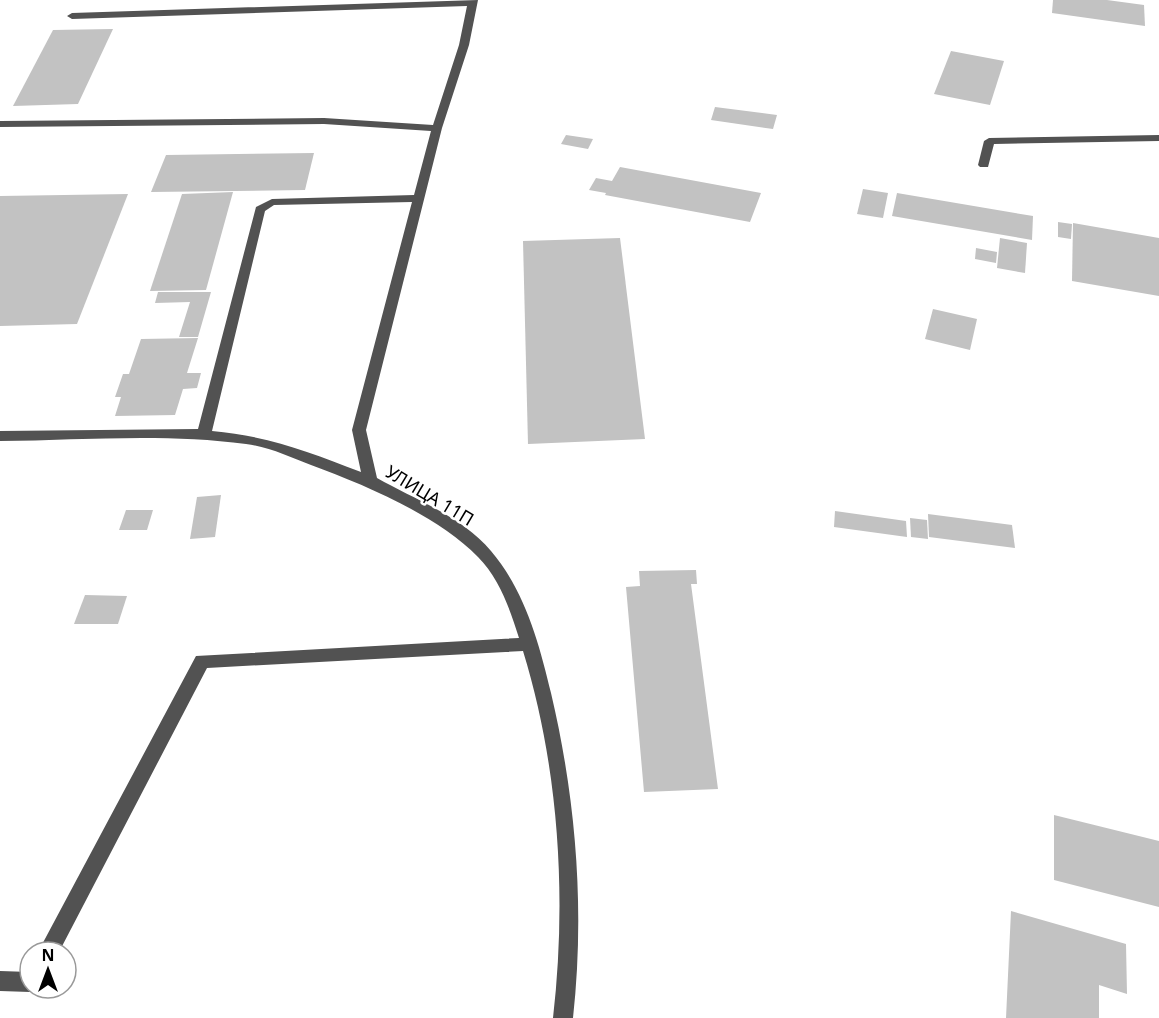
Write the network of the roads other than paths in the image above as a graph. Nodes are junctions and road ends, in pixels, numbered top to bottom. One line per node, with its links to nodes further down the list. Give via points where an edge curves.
1 (473, 2): 2 (street); 4 (street, УЛИЦА 11П, via 464,45)
2 (72, 16)
3 (0, 124): 4 (street, via 324,122)
4 (437, 128): 7 (street, УЛИЦА 11П)
5 (1159, 138): 6 (street, via 988,141)
6 (984, 165)
7 (419, 198): 8 (street, via 272,202 260,210); 10 (street, УЛИЦА 11П, via 359,430)
8 (204, 434): 9 (street); 10 (street, via 280,447)
9 (0, 436)
10 (370, 481): 11 (street, УЛИЦА 11П, via 460,534 485,554 513,597)
11 (529, 644): 12 (street, via 202,661); 15 (street, УЛИЦА 11П, via 542,693 563,813 569,890 569,965)
12 (54, 940)
13 (0, 981): 14 (street)
14 (18, 982)
15 (563, 1018)

